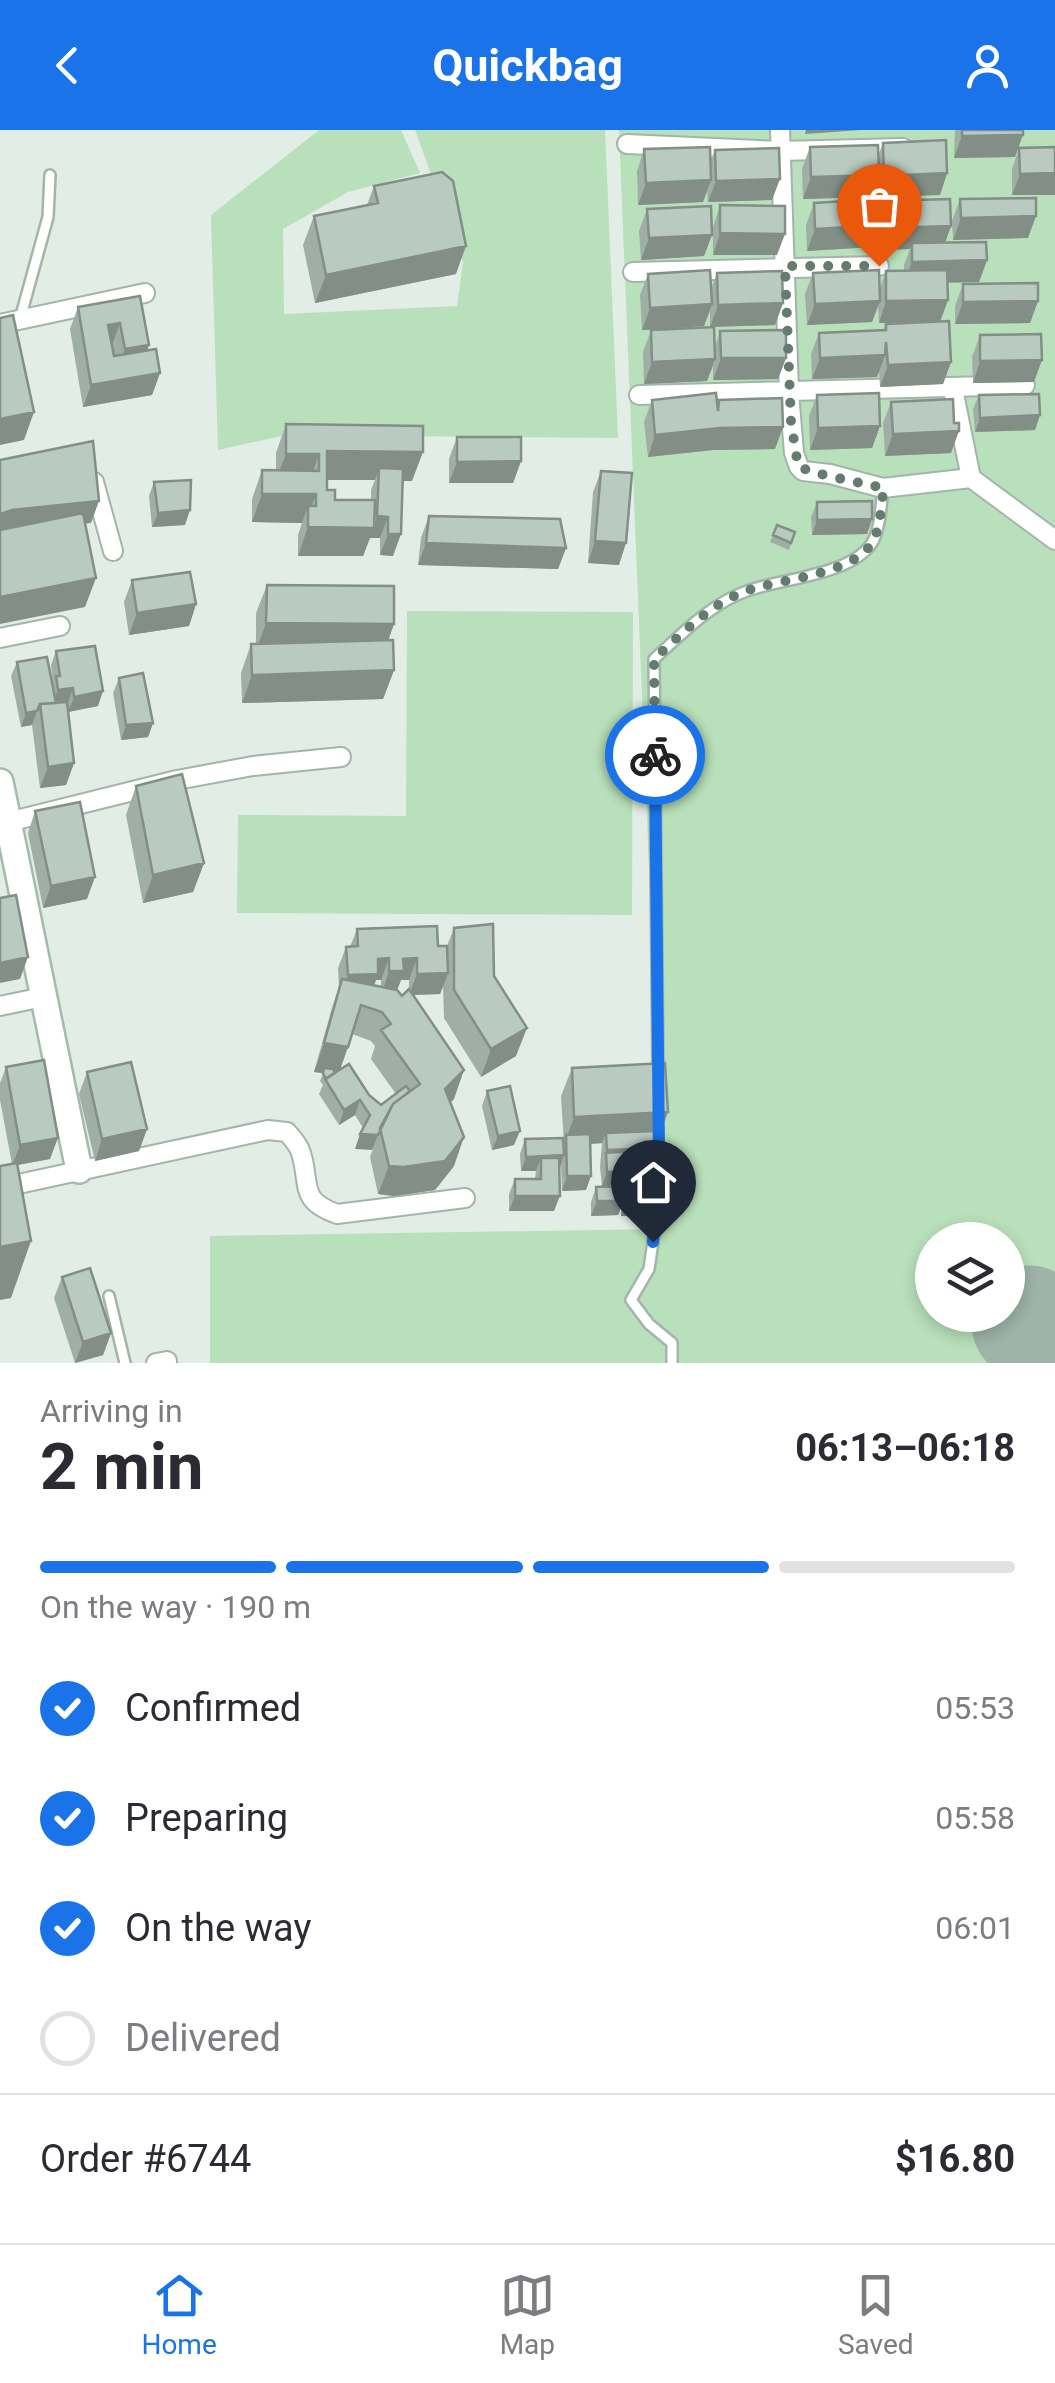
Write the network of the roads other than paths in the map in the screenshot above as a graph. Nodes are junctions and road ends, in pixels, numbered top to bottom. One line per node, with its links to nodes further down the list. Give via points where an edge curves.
1 (780, 130): 4 (street)
2 (627, 144): 4 (street)
3 (924, 148): 4 (street)
4 (779, 151): 6 (street)
5 (50, 175): 10 (lane, via 48,217)
6 (785, 266): 7 (street); 8 (street); 14 (street)
7 (879, 266)
8 (633, 272)
9 (145, 292): 10 (street)
10 (20, 319): 11 (street)
11 (0, 324)
12 (1025, 386): 13 (street)
13 (953, 388): 14 (street); 17 (street)
14 (790, 392): 15 (street); 18 (street, via 798,466)
15 (639, 396)
16 (88, 460): 20 (street)
17 (970, 478): 18 (street); 19 (street)
18 (884, 488): 28 (lane, via 871,545 850,562 745,591 702,615 654,659)
19 (1055, 540)
20 (113, 551)
21 (60, 626): 22 (street)
22 (0, 638)
23 (341, 757): 25 (street, via 234,770)
24 (0, 782): 25 (street)
25 (4, 823): 26 (street)
26 (43, 997): 27 (street); 30 (street)
27 (0, 1006)
28 (658, 1080)
29 (658, 1119): 35 (lane, via 649,1270 630,1300 672,1342)
30 (78, 1170): 31 (street); 32 (street, via 268,1130 287,1132 301,1150 306,1189 318,1207 337,1214)
31 (0, 1188)
32 (466, 1198)
33 (110, 1296): 34 (lane)
34 (126, 1363)
35 (672, 1363)

